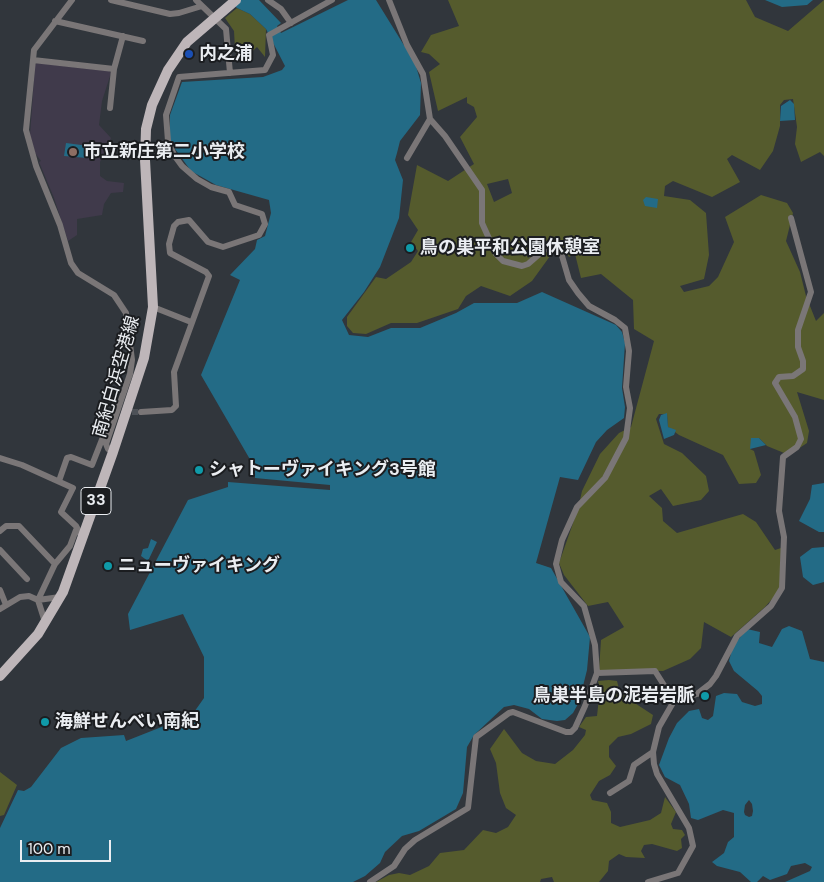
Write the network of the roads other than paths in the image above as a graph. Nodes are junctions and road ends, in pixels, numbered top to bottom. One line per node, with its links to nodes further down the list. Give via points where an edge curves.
1 (72, 0): 9 (street)
2 (110, 0): 8 (street, via 170,14)
3 (196, 0): 8 (street)
4 (268, 0): 10 (street, via 281,9)
5 (332, 0): 10 (street)
6 (389, 0): 17 (street, via 423,74)
7 (232, 3): 20 (main road, 南紀白浜空港線 / 33, via 190,39 180,52 160,86 147,121 145,160)
8 (202, 6): 15 (street, via 228,34)
9 (55, 21): 11 (street); 13 (street, via 34,50)
10 (291, 23): 15 (street, via 269,35 274,51 267,68 262,72)
11 (123, 36): 12 (street); 14 (street)
12 (143, 41)
13 (33, 60): 14 (street); 22 (street, via 26,130 69,258 78,273 114,295 126,312 132,360)
14 (114, 69): 16 (street)
15 (230, 73): 21 (street, via 179,78 166,114 169,144 186,170 209,186 229,192 235,205 262,214 264,226 259,235 220,247 208,242 190,220 174,226 170,253 209,275)
16 (110, 108)
17 (430, 119): 18 (street); 38 (street, via 478,181 482,190 482,223 496,254 503,261 522,266 552,246 560,249 569,280 578,294 596,311 625,328 629,351 626,387 630,408 626,438 605,478 573,513 556,564 561,582 584,606 595,645)
18 (407, 158)
19 (791, 218): 40 (street, via 811,292 798,330 803,370 793,376 779,377 775,383 795,417 800,439 797,447 783,457 779,511 784,537 782,588 771,606 737,636 710,684 697,694)
20 (153, 307): 21 (street); 24 (main road, 南紀白浜空港線 / 33, via 144,358)
21 (191, 322): 23 (street, via 174,372 176,406 172,410)
22 (117, 412): 24 (street, via 106,444); 26 (street, via 108,423 92,466 66,458)
23 (140, 412)
24 (114, 452): 29 (main road, 南紀白浜空港線 / 33)
25 (0, 458): 26 (street)
26 (59, 481): 27 (street, via 73,488 62,512)
27 (76, 530): 29 (street); 31 (street, via 70,546)
28 (0, 532): 31 (street, via 6,526 19,526)
29 (83, 539): 34 (main road, 南紀白浜空港線 / 33)
30 (0, 550): 32 (street)
31 (55, 564): 35 (street)
32 (27, 579)
33 (0, 590): 36 (street)
34 (60, 598): 35 (street); 37 (main road, 南紀白浜空港線 / 33)
35 (38, 600): 36 (street, via 20,597); 37 (street)
36 (3, 607)
37 (46, 623): 39 (main road, 南紀白浜空港線 / 33)
38 (597, 673): 40 (street, via 655,671); 43 (street, via 571,732 513,712 476,737 468,808 415,840 394,866)
39 (0, 676)
40 (674, 701): 41 (street, via 659,727)
41 (652, 752): 42 (street, via 634,766 629,782); 44 (street, via 657,774 689,828 693,846 678,873)
42 (610, 793)
43 (370, 882)
44 (648, 882)

